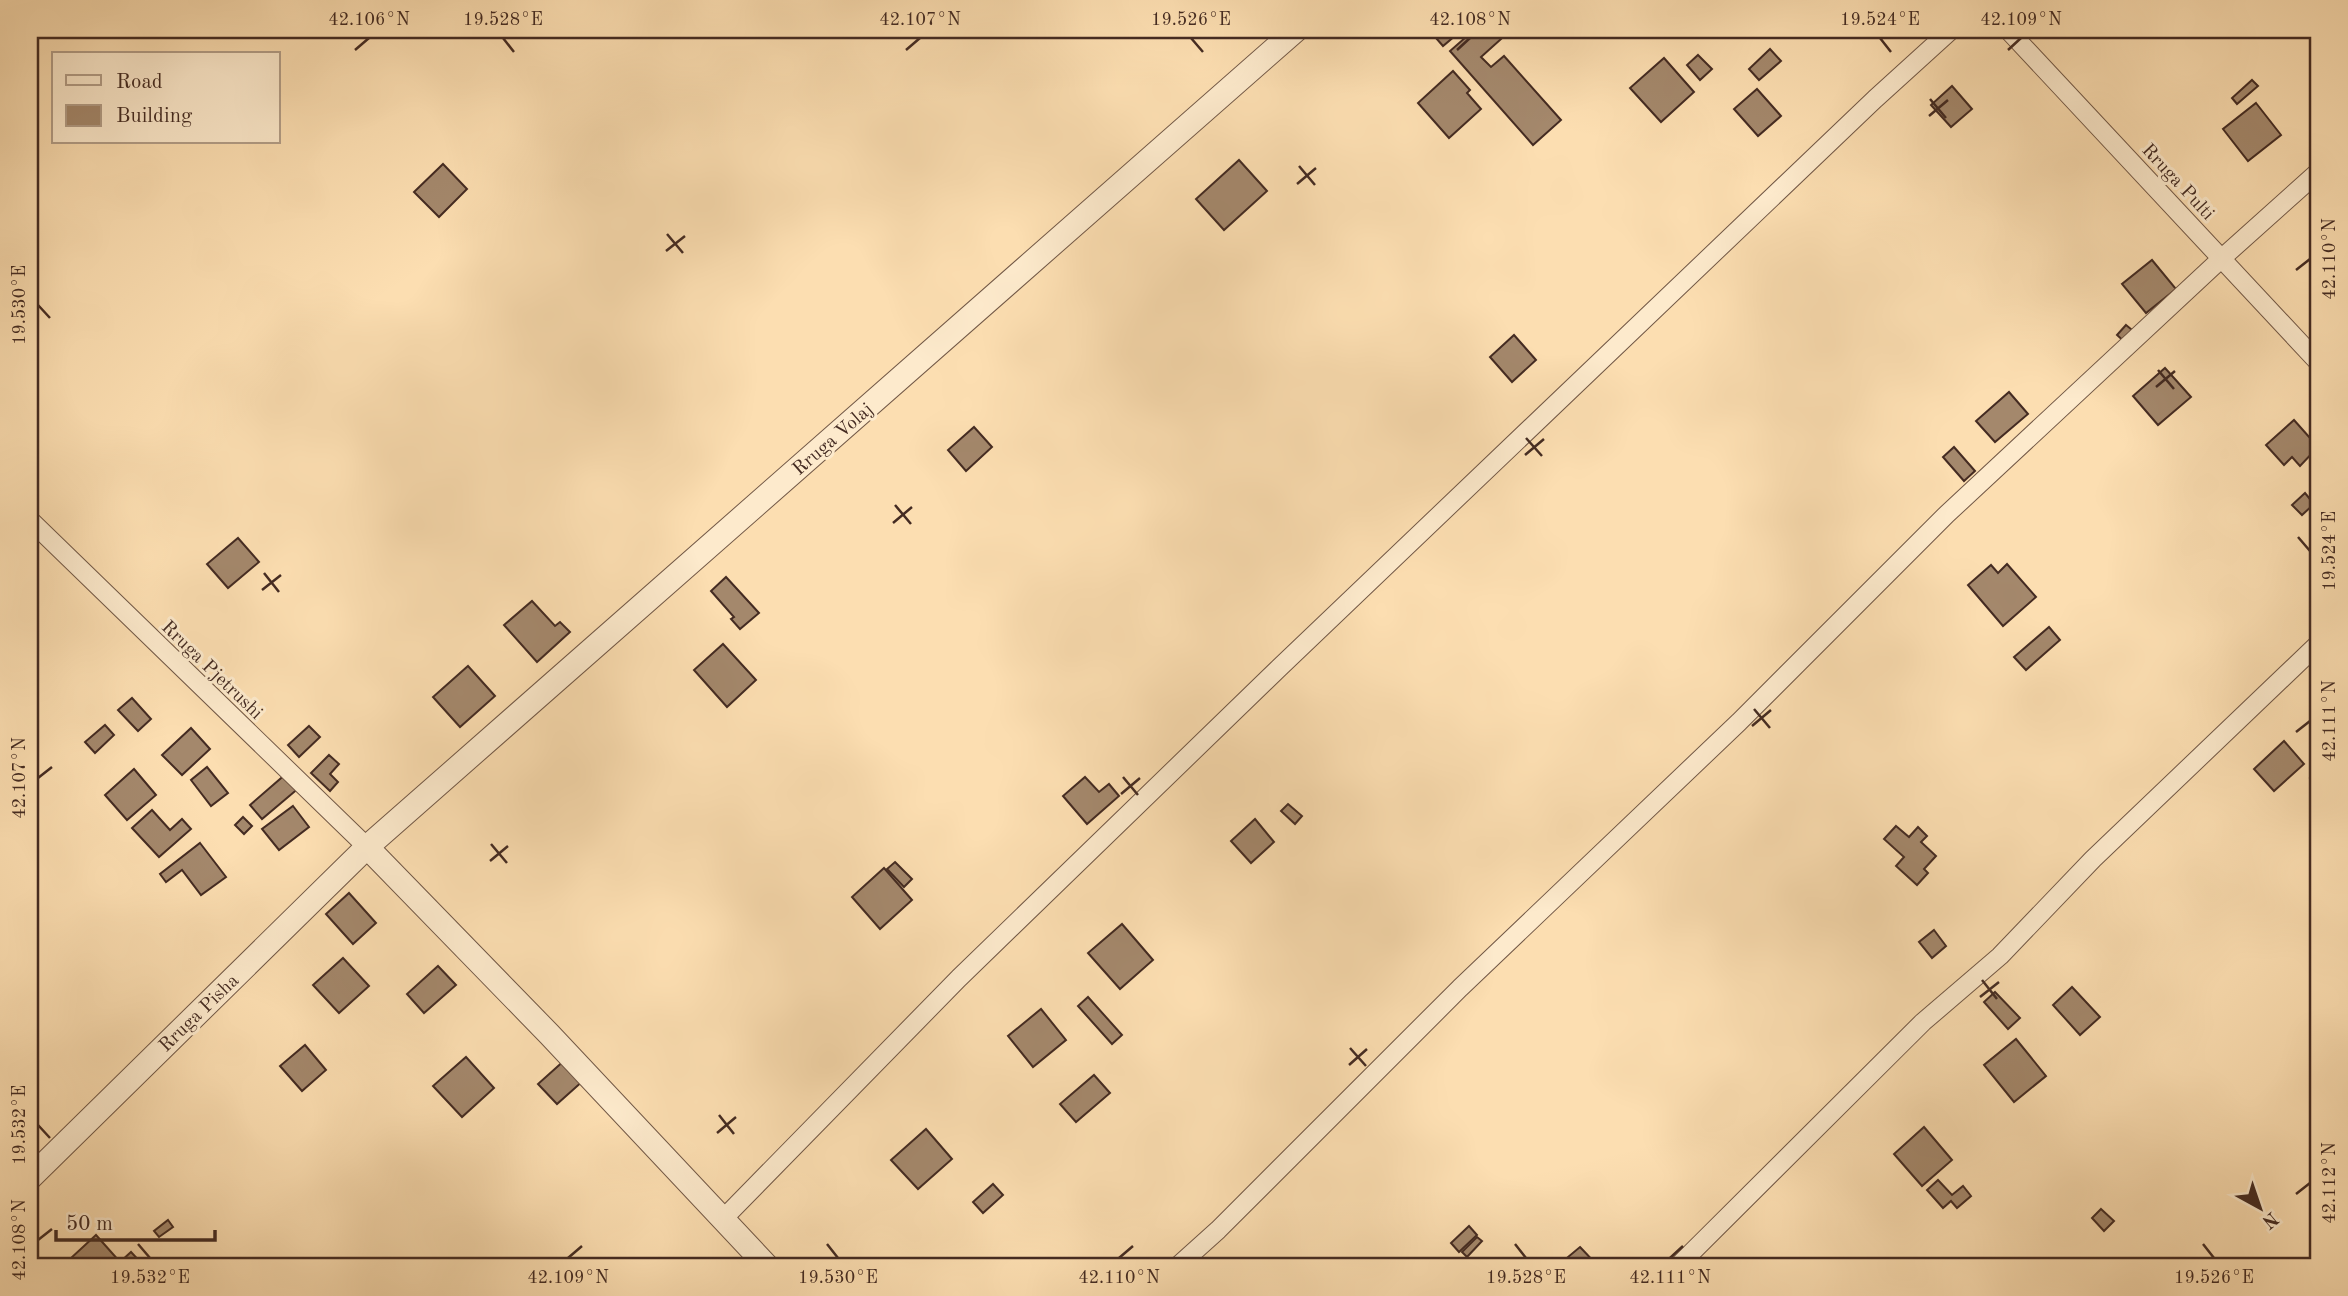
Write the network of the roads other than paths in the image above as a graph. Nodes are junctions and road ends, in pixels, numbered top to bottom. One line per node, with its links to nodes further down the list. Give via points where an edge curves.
1 (1296, 30): 9 (street, Rruga Volaj)
2 (1951, 30): 11 (street, via 1259,687 959,978)
3 (2008, 30): 5 (street, Rruga Pulti)
4 (2318, 172): 5 (street)
5 (2222, 258): 6 (street, Rruga Pulti); 13 (street, via 1947,514)
6 (2318, 362)
7 (30, 520): 9 (street, Rruga Pjetrushi)
8 (2318, 644): 14 (street, via 2093,859 2000,956 1923,1022)
9 (368, 847): 10 (street, Rruga Pisha); 11 (street)
10 (30, 1178)
11 (723, 1219): 12 (street)
12 (767, 1266)
13 (1178, 1266)
14 (1678, 1266)

